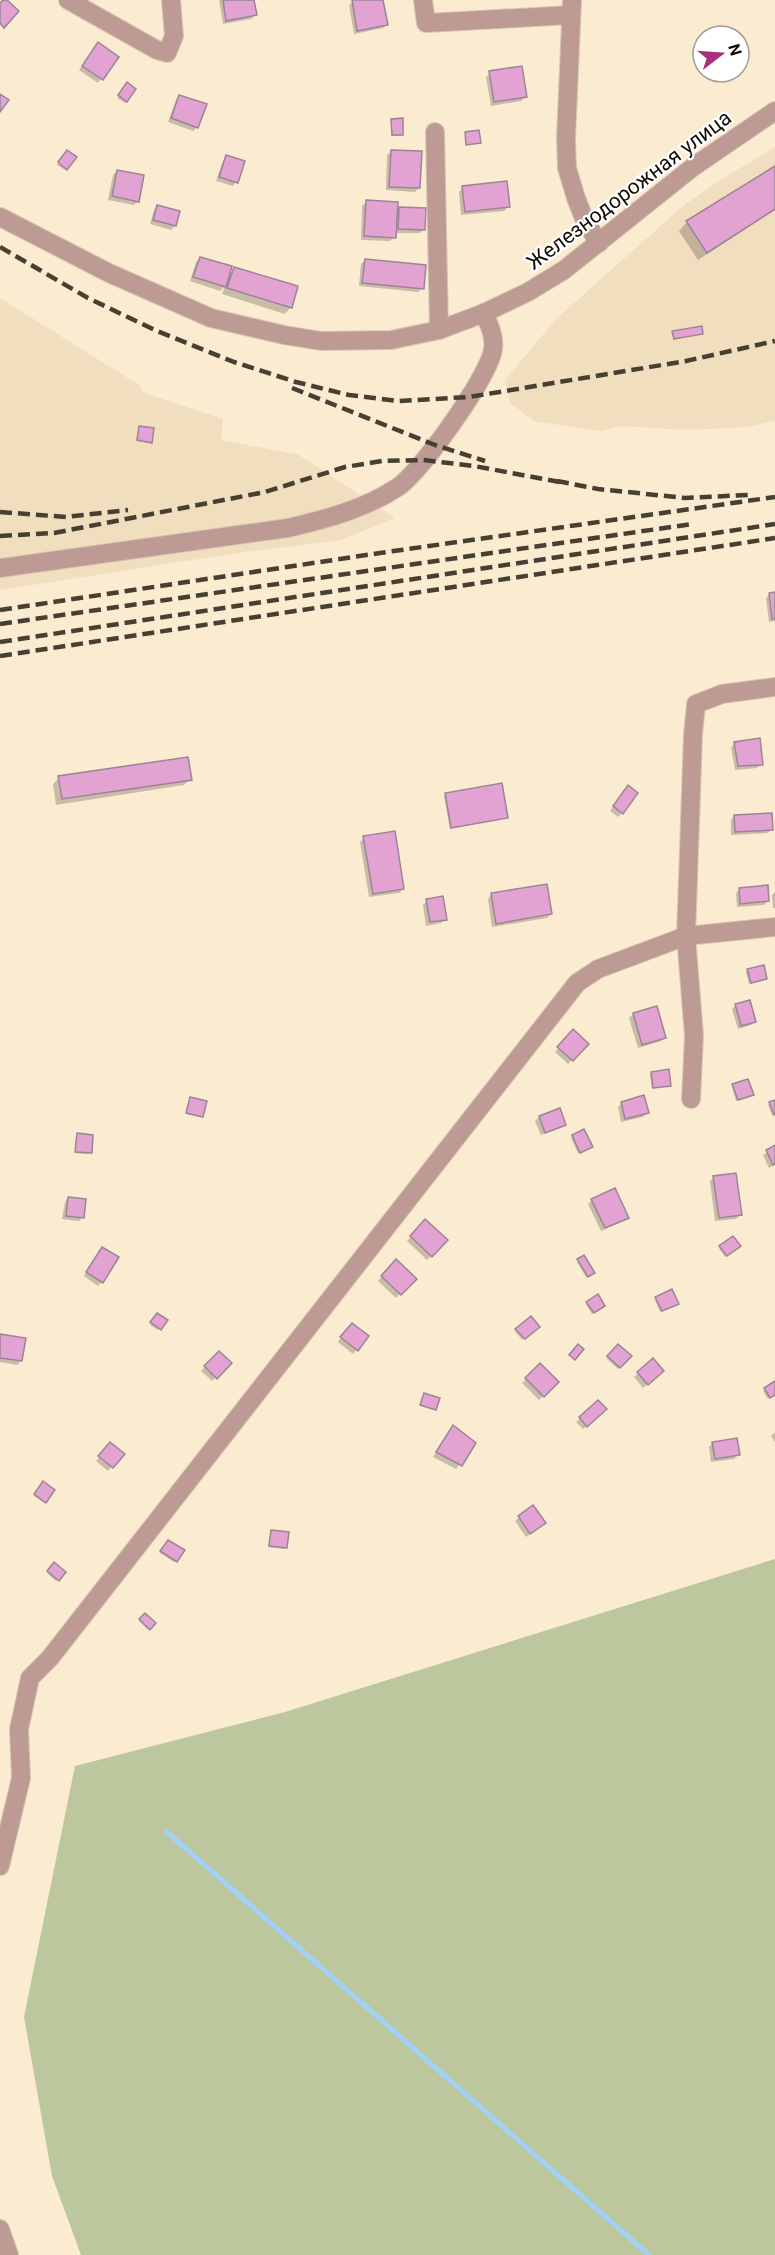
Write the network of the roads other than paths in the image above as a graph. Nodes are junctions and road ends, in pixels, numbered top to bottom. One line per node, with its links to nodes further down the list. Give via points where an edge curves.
1 (68, 0): 2 (street, via 167,53 174,36)
2 (171, 0)
3 (423, 0): 4 (street, via 426,23)
4 (571, 7): 8 (street, via 567,168 585,221)
5 (775, 111): 8 (street, Железнодорожная улица, via 693,167)
6 (435, 132): 10 (street)
7 (0, 217): 10 (street, Железнодорожная улица, via 109,273 211,318 321,341 391,340)
8 (599, 243): 9 (street, Железнодорожная улица, via 528,292)
9 (484, 313): 10 (street, Железнодорожная улица); 11 (street, via 494,348 469,397 400,485 369,504 288,528)
10 (439, 330)
11 (0, 568)
12 (775, 687): 14 (street, via 722,694 696,704)
13 (775, 927): 14 (street)
14 (686, 936): 15 (street, via 694,1036); 16 (street, via 598,969 577,983 51,1658 30,1678 19,1729 21,1778)
15 (691, 1099)
16 (0, 1866)
17 (0, 2229): 18 (street)
18 (9, 2255)

